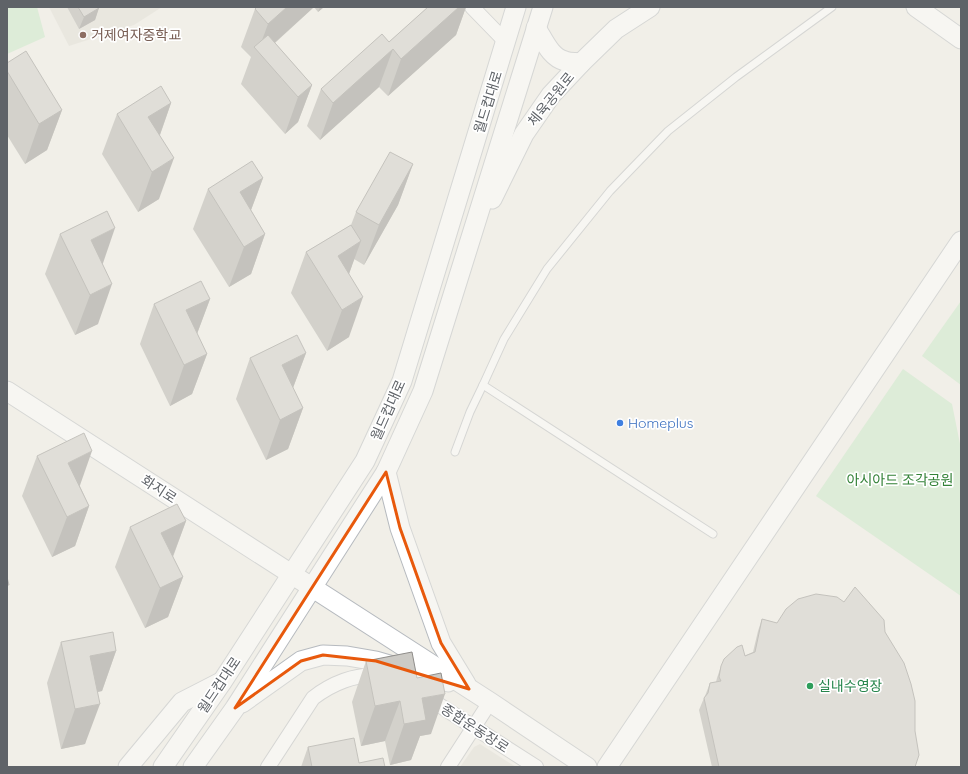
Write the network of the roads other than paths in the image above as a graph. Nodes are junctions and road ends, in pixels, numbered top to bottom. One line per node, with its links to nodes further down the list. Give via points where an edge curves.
1 (472, 7): 9 (street)
2 (516, 7): 9 (main road, 월드컵대로)
3 (543, 7): 7 (main road, 월드컵대로)
4 (650, 7): 10 (main road, 체육공원로, via 616,29)
5 (832, 7): 13 (lane, via 736,77 668,131 610,191 547,269 504,339)
6 (916, 7): 8 (main road)
7 (536, 28): 10 (main road, via 556,57 566,62); 11 (main road, 월드컵대로)
8 (961, 38)
9 (506, 42): 18 (main road, 월드컵대로, via 402,381 365,461)
10 (581, 63): 11 (main road, 체육공원로, via 551,95 524,134)
11 (471, 237): 16 (main road, 월드컵대로, via 423,391)
12 (961, 241): 34 (main road)
13 (483, 385): 15 (lane); 17 (lane)
14 (7, 391): 18 (main road, 화지로)
15 (455, 452)
16 (386, 472): 19 (main road, 월드컵대로); 22 (main road, via 400,528 441,643)
17 (713, 534)
18 (291, 575): 19 (main road, 화지로); 20 (main road, 월드컵대로)
19 (312, 588): 22 (main road); 25 (main road, 월드컵대로)
20 (222, 682): 27 (main road, via 182,702); 28 (main road, 월드컵대로)
21 (404, 683): 30 (street, via 372,675 342,681 321,691 313,698)
22 (469, 689): 24 (main road); 25 (main road, via 376,661 323,655 301,661)
23 (417, 691): 26 (street, 종합운동장로)
24 (490, 702): 26 (street); 33 (main road)
25 (234, 708): 29 (main road, 월드컵대로)
26 (474, 726): 31 (street); 32 (street, 종합운동장로)
27 (128, 767)
28 (163, 767)
29 (193, 767)
30 (268, 767)
31 (448, 767)
32 (536, 767)
33 (587, 767)
34 (607, 767)

